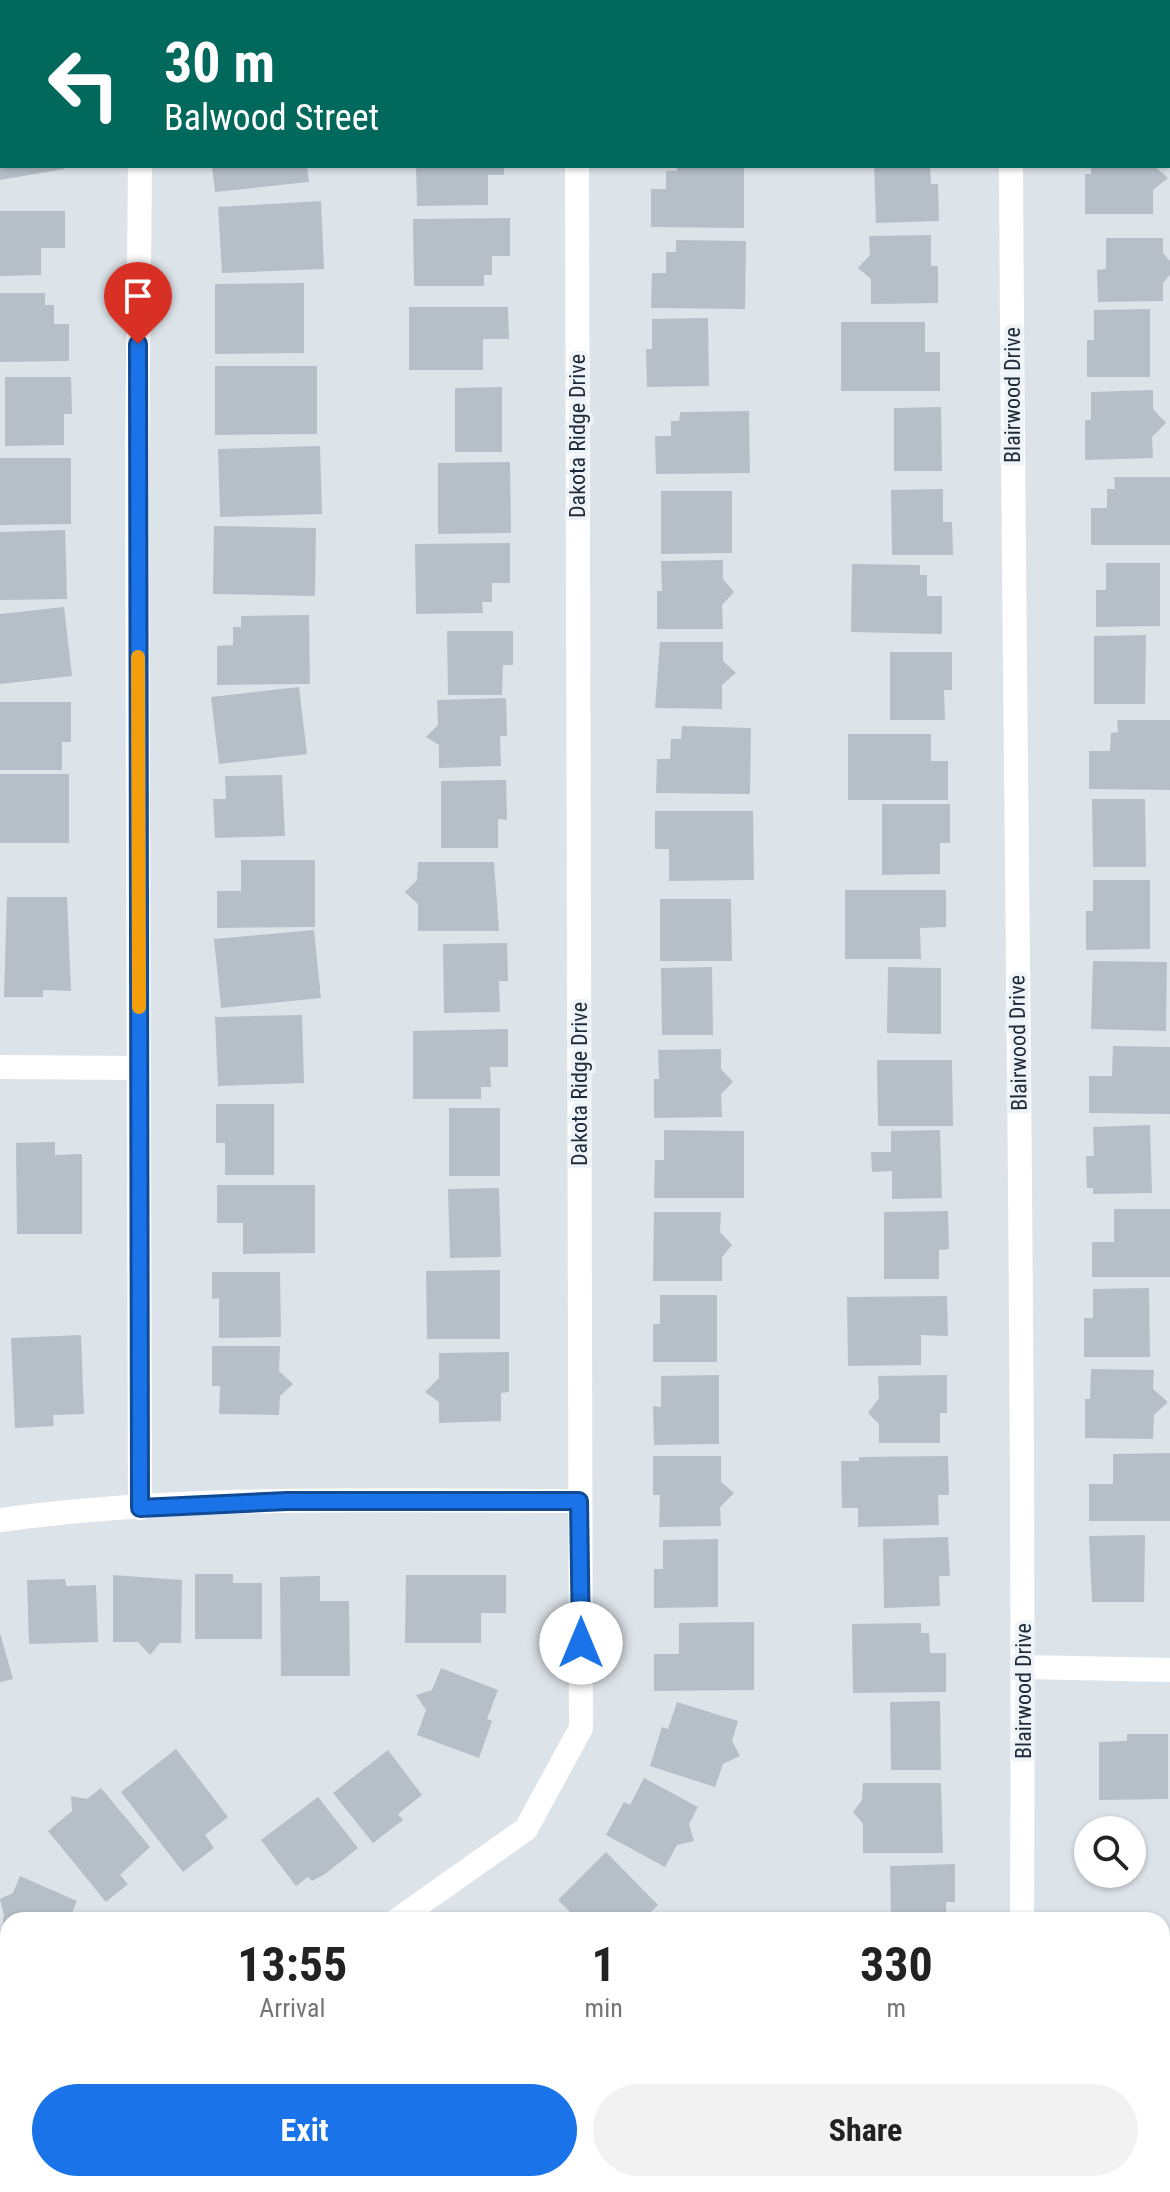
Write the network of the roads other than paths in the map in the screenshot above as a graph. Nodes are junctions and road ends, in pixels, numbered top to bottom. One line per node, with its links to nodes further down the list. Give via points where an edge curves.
1 (140, 168): 5 (street)
2 (577, 168): 6 (street, Dakota Ridge Drive)
3 (1011, 168): 9 (street, Blairwood Drive)
4 (0, 1067): 5 (street)
5 (139, 1068): 7 (street)
6 (579, 1501): 7 (street, via 287,1501); 11 (street, Dakota Ridge Drive, via 581,1728 526,1829)
7 (140, 1508): 8 (street)
8 (0, 1520)
9 (1024, 1667): 10 (street); 12 (street, Blairwood Drive)
10 (1170, 1670)
11 (408, 1912)
12 (1022, 1912)

